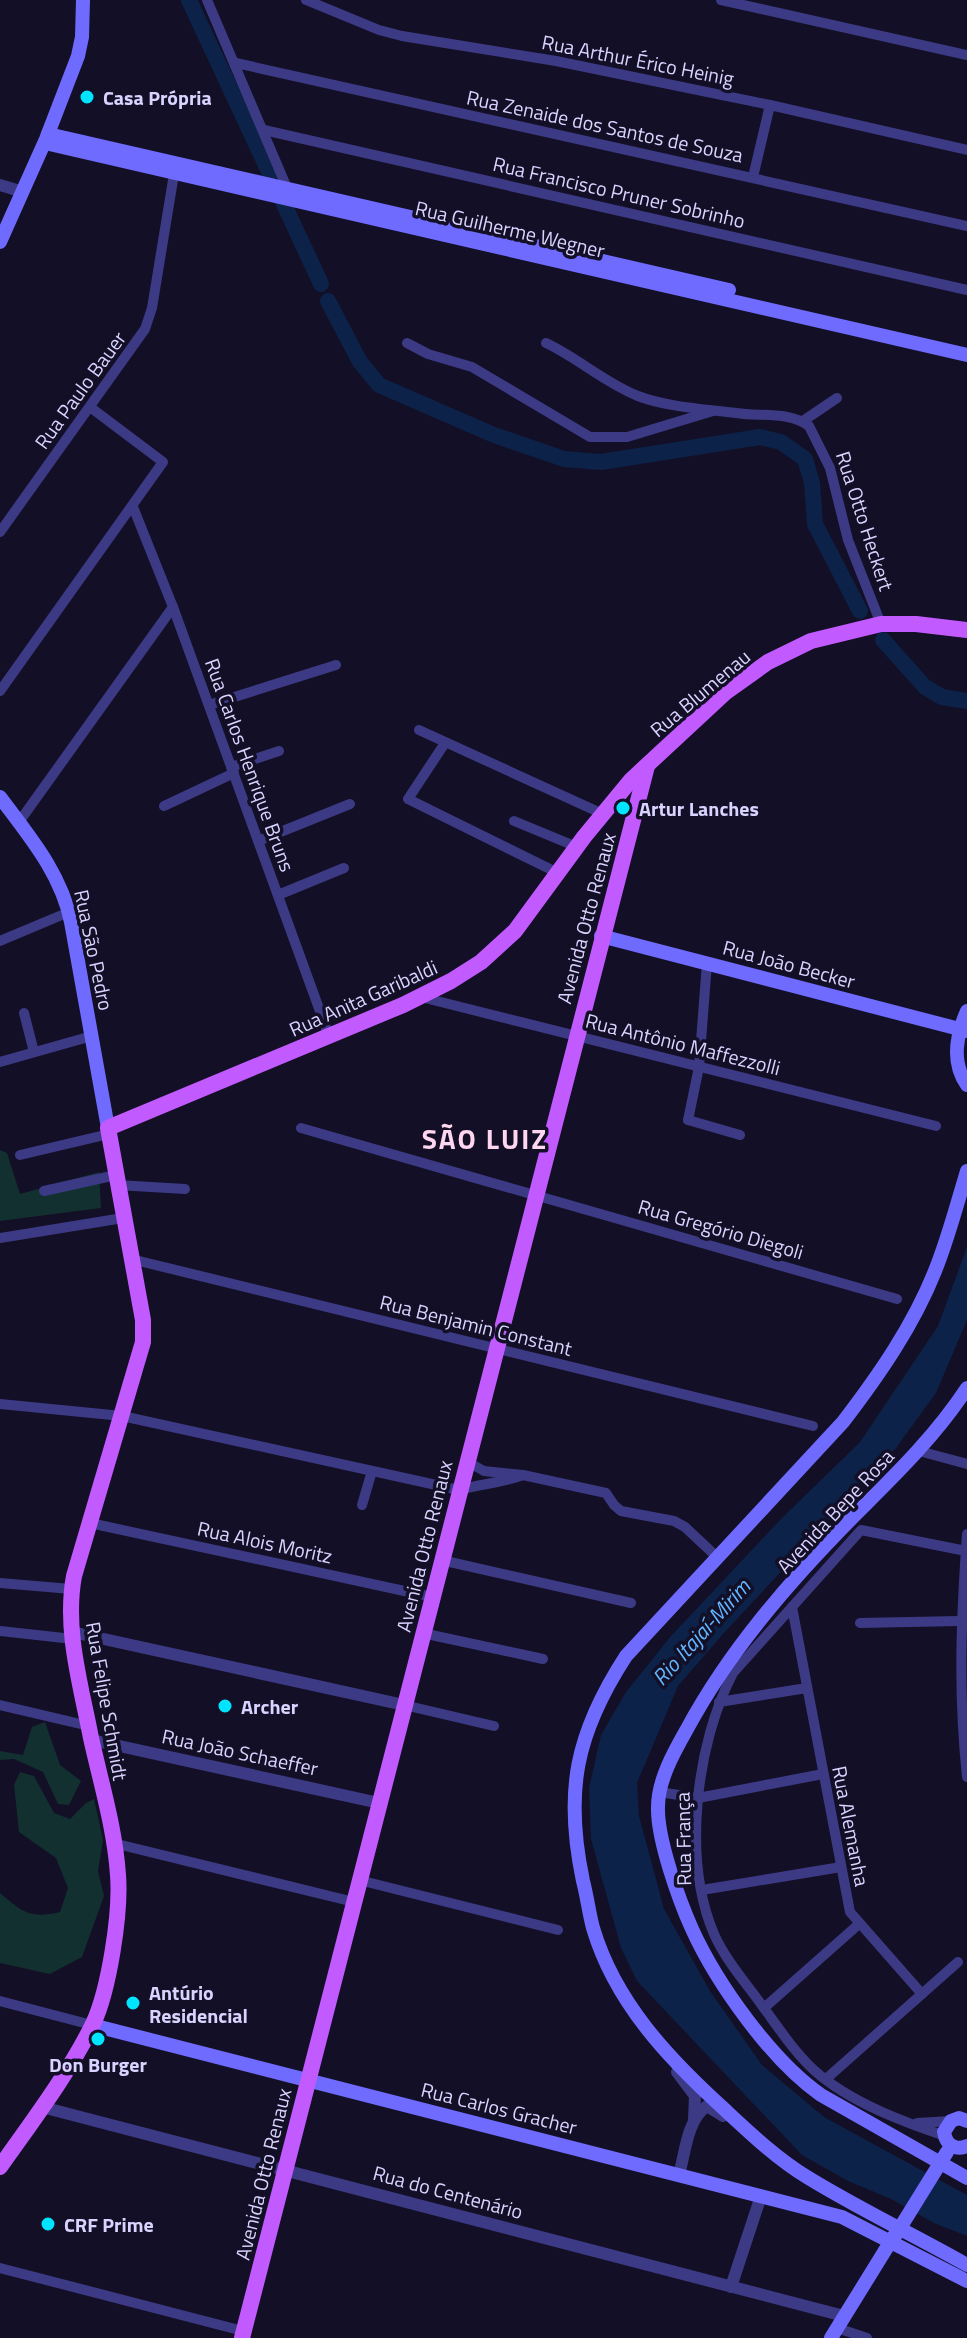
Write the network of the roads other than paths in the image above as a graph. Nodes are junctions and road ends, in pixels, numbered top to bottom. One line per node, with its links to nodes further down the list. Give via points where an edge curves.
1 (83, 0): 9 (main road, via 80,47)
2 (207, 0): 6 (street)
3 (306, 0): 7 (street, Rua Arthur Érico Heinig, via 402,36)
4 (721, 0): 5 (street)
5 (967, 55)
6 (236, 63): 8 (street); 12 (street, Rua Zenaide dos Santos de Souza)
7 (770, 105): 10 (street, Rua Arthur Érico Heinig); 12 (street)
8 (264, 130): 15 (street); 18 (street, Rua Francisco Pruner Sobrinho)
9 (46, 138): 11 (main road, Rua Guilherme Wegner); 14 (main road)
10 (967, 150)
11 (175, 168): 15 (main road, Rua Guilherme Wegner); 25 (street, Rua Paulo Bauer, via 149,320)
12 (753, 177): 16 (street, Rua Zenaide dos Santos de Souza)
13 (0, 185): 14 (street)
14 (23, 192): 17 (main road)
15 (286, 193): 19 (main road, Rua Guilherme Wegner)
16 (967, 226)
17 (0, 242)
18 (967, 290)
19 (755, 301): 22 (main road, Rua Guilherme Wegner); 23 (main road, Rua Guilherme Wegner)
20 (407, 343): 26 (street, via 472,367 590,437 627,437)
21 (546, 343): 26 (street, via 638,396)
22 (967, 345)
23 (967, 355)
24 (837, 398): 27 (street)
25 (90, 407): 28 (street, via 163,462); 29 (street, Rua Paulo Bauer)
26 (716, 410): 27 (street)
27 (803, 421): 31 (street, Rua Otto Heckert, via 825,454 848,540)
28 (133, 507): 30 (street, Rua Carlos Henrique Bruns); 34 (street)
29 (0, 532)
30 (173, 607): 35 (street, Rua Carlos Henrique Bruns); 48 (street)
31 (881, 624): 32 (main road, Rua Blumenau); 39 (main road, Rua Blumenau, via 811,641 768,662 726,692)
32 (967, 630)
33 (336, 665): 35 (street)
34 (0, 691)
35 (209, 705): 40 (street, Rua Carlos Henrique Bruns)
36 (419, 730): 37 (street)
37 (445, 743): 46 (street); 52 (street, via 408,799)
38 (279, 751): 40 (street)
39 (647, 764): 41 (main road, Rua Anita Garibaldi); 43 (main road, Avenida Otto Renaux)
40 (232, 770): 45 (street); 49 (street, Rua Carlos Henrique Bruns)
41 (617, 797): 43 (main road, via 628,795); 46 (main road, Rua Anita Garibaldi)
42 (1, 800): 48 (main road, Rua São Pedro)
43 (637, 803): 55 (main road, Avenida Otto Renaux)
44 (350, 804): 49 (street)
45 (164, 806)
46 (603, 814): 50 (main road, Rua Anita Garibaldi)
47 (514, 821): 50 (street)
48 (19, 822): 54 (main road, Rua São Pedro, via 51,868)
49 (258, 841): 53 (street, Rua Carlos Henrique Bruns)
50 (577, 847): 52 (main road, Rua Anita Garibaldi)
51 (344, 868): 53 (street)
52 (558, 873): 58 (main road, Rua Anita Garibaldi, via 494,953)
53 (278, 895): 63 (street, Rua Carlos Henrique Bruns)
54 (69, 912): 56 (street); 62 (main road, Rua São Pedro)
55 (601, 936): 57 (main road, Rua João Becker); 64 (main road, Avenida Otto Renaux)
56 (0, 941)
57 (707, 963): 61 (main road, Rua João Becker); 67 (street)
58 (421, 997): 63 (main road, Rua Anita Garibaldi); 64 (street, Rua Antônio Maffezzolli)
59 (967, 1011): 61 (main road)
60 (24, 1013): 65 (street)
61 (964, 1030): 68 (main road, via 957,1067)
62 (92, 1036): 65 (street); 71 (main road, Rua São Pedro)
63 (329, 1036): 71 (main road, Rua Anita Garibaldi)
64 (575, 1036): 67 (street, Rua Antônio Maffezzolli); 78 (main road, Avenida Otto Renaux)
65 (34, 1052): 66 (street)
66 (1, 1059)
67 (699, 1067): 69 (street, Rua Antônio Maffezzolli); 72 (street, via 688,1120)
68 (967, 1085)
69 (936, 1126)
70 (301, 1128): 78 (street, Rua Gregório Diegoli)
71 (108, 1131): 73 (street); 75 (main road, Rua Felipe Schmidt)
72 (740, 1135)
73 (20, 1155)
74 (967, 1171): 98 (main road, via 922,1301 874,1382)
75 (116, 1180): 76 (street); 77 (street); 79 (main road, Rua Felipe Schmidt)
76 (185, 1189)
77 (44, 1191)
78 (535, 1195): 82 (street, Rua Gregório Diegoli); 83 (main road, Avenida Otto Renaux)
79 (123, 1218): 80 (street); 81 (main road, Rua Felipe Schmidt)
80 (0, 1238)
81 (131, 1259): 83 (street, Rua Benjamin Constant); 86 (main road, Rua Felipe Schmidt, via 143,1342)
82 (897, 1299)
83 (495, 1348): 87 (street, Rua Benjamin Constant); 89 (main road, Avenida Otto Renaux)
84 (967, 1388): 88 (main road, Avenida Bepe Rosa)
85 (0, 1404): 86 (street)
86 (122, 1416): 91 (street); 95 (main road, Rua Felipe Schmidt)
87 (813, 1426)
88 (919, 1451): 90 (street); 121 (main road, Avenida Bepe Rosa, via 839,1532 733,1655 681,1739)
89 (466, 1461): 92 (street, via 484,1471); 93 (main road, Avenida Otto Renaux)
90 (967, 1464)
91 (372, 1471): 93 (street); 94 (street)
92 (523, 1475): 93 (street); 98 (street, via 606,1493 621,1511 674,1521)
93 (459, 1490): 99 (main road, Avenida Otto Renaux)
94 (362, 1505)
95 (90, 1523): 102 (main road, Rua Felipe Schmidt); 103 (street, Rua Alois Moritz)
96 (967, 1534): 97 (street)
97 (966, 1551): 100 (street); 105 (street, Rua França, via 861,1530)
98 (718, 1558): 136 (main road, via 626,1656 604,1689 584,1739 576,1786 574,1825 594,1930 627,2000)
99 (441, 1560): 103 (main road, Avenida Otto Renaux); 104 (street)
100 (966, 1568): 106 (street)
101 (0, 1583): 102 (street)
102 (71, 1589): 110 (main road, Rua Felipe Schmidt)
103 (432, 1597): 109 (main road, Avenida Otto Renaux)
104 (631, 1603)
105 (792, 1607): 113 (street, Rua Alemanha); 114 (street, Rua França, via 739,1664)
106 (960, 1621): 107 (street); 112 (street)
107 (860, 1623)
108 (0, 1631): 110 (street)
109 (422, 1633): 111 (street); 116 (main road, Avenida Otto Renaux)
110 (72, 1635): 116 (street); 118 (main road, Rua Felipe Schmidt)
111 (543, 1659)
112 (963, 1660): 120 (street, via 961,1737)
113 (807, 1688): 114 (street); 119 (street, Rua Alemanha)
114 (719, 1702): 122 (street, Rua França)
115 (0, 1705): 118 (street)
116 (404, 1705): 117 (street); 123 (main road, Avenida Otto Renaux)
117 (494, 1726)
118 (90, 1733): 123 (street, Rua João Schaeffer); 124 (main road, Rua Felipe Schmidt)
119 (823, 1774): 122 (street); 125 (street, Rua Alemanha)
120 (967, 1777)
121 (659, 1792): 122 (street); 149 (main road, Avenida Bepe Rosa, via 660,1829 689,1922 712,1968 776,2054 821,2095)
122 (698, 1798): 127 (street, Rua França)
123 (379, 1803): 126 (main road, Avenida Otto Renaux)
124 (113, 1843): 128 (street); 135 (main road, Rua Felipe Schmidt, via 117,1915)
125 (841, 1867): 127 (street); 129 (street, Rua Alemanha, via 848,1906)
126 (359, 1880): 128 (main road, Avenida Otto Renaux); 130 (street)
127 (702, 1890): 134 (street, Rua França, via 726,1957)
128 (354, 1902): 138 (main road, Avenida Otto Renaux)
129 (859, 1924): 132 (street, Rua Alemanha); 134 (street)
130 (558, 1930)
131 (958, 1962): 132 (street)
132 (922, 1994): 137 (street)
133 (0, 2001): 135 (street)
134 (764, 2008): 137 (street, Rua França, via 796,2051)
135 (92, 2025): 138 (main road, Rua Carlos Gracher); 139 (main road, Rua Felipe Schmidt)
136 (665, 2052): 142 (street, via 695,2096); 144 (main road)
137 (826, 2079): 143 (street, Rua França)
138 (308, 2080): 147 (main road, Avenida Otto Renaux); 148 (main road, Rua Carlos Gracher)
139 (42, 2107): 146 (main road, Rua Felipe Schmidt); 147 (street, Rua do Centenário)
140 (951, 2121): 141 (main road); 143 (street); 145 (main road, via 945,2128)
141 (967, 2121)
142 (693, 2122): 144 (street, via 707,2106); 148 (street)
143 (907, 2123): 145 (street, Rua França)
144 (743, 2128): 152 (main road, via 805,2175)
145 (957, 2147): 151 (main road, bridge)
146 (0, 2167)
147 (285, 2170): 155 (street, Rua do Centenário); 157 (main road, Avenida Otto Renaux)
148 (679, 2175): 150 (main road, Rua Carlos Gracher)
149 (967, 2178)
150 (761, 2196): 151 (main road, Rua Carlos Gracher, via 842,2217); 155 (street)
151 (893, 2239): 154 (main road, Rua Carlos Gracher); 156 (main road)
152 (967, 2265)
153 (0, 2268): 157 (street)
154 (967, 2281)
155 (731, 2287): 156 (street, Rua do Centenário)
156 (837, 2327): 158 (street)
157 (242, 2334)
158 (867, 2338)

